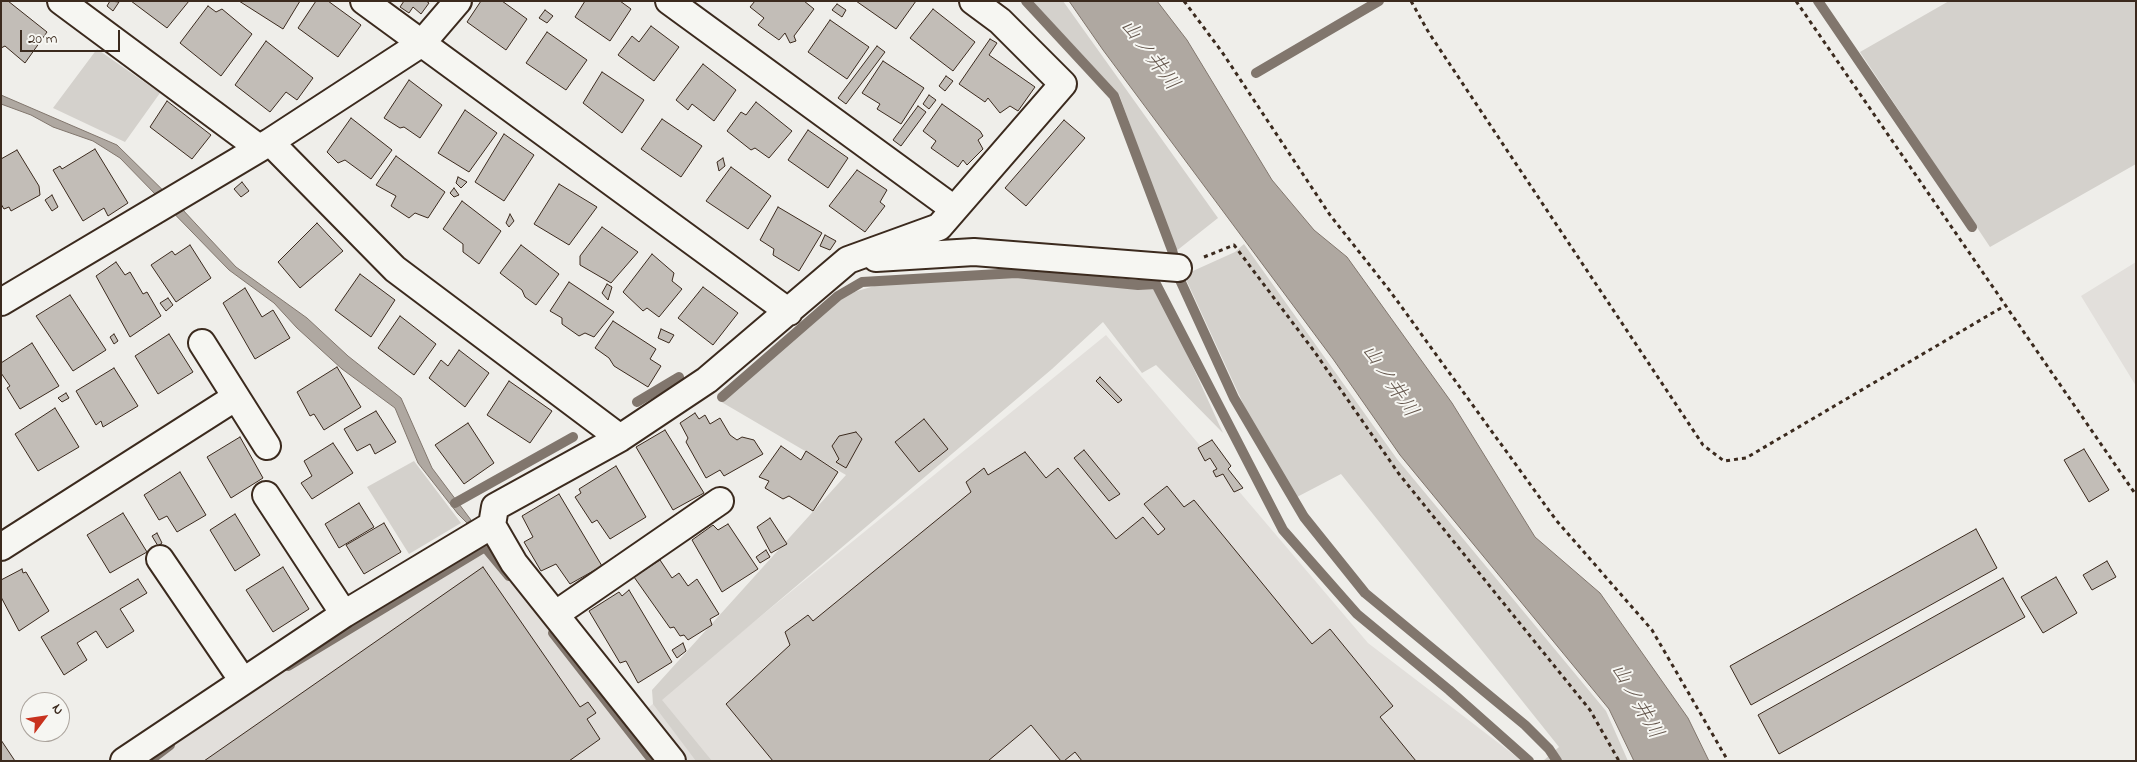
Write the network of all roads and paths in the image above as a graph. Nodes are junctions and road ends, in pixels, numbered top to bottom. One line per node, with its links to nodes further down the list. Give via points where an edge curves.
1 (61, 1): 10 (street)
2 (364, 1): 9 (street)
3 (458, 1): 9 (street)
4 (669, 1): 11 (street)
5 (973, 1): 11 (street, via 1000,21 1063,84)
6 (1184, 1): 33 (path, via 1222,52 1330,215 1390,291 1556,520 1652,630)
7 (1411, 1): 15 (path, via 1429,33 1703,444 1724,461 1746,458)
8 (1796, 1): 15 (path)
9 (422, 43): 10 (street); 16 (street)
10 (265, 145): 14 (street); 19 (street, via 395,269)
11 (954, 209): 12 (street, via 939,226)
12 (848, 260): 13 (street, via 974,252); 16 (street)
13 (1178, 268): 32 (path, via 1234,245 1314,351 1399,474 1590,710)
14 (4, 293)
15 (2006, 304): 22 (path)
16 (789, 312): 19 (street, via 707,380)
17 (202, 343): 18 (street)
18 (236, 397): 20 (street); 25 (street)
19 (620, 438): 24 (street, via 494,507)
20 (266, 446)
21 (266, 495): 27 (street)
22 (2136, 495)
23 (720, 501): 28 (street)
24 (492, 525): 27 (street); 28 (street, via 514,563)
25 (1, 547)
26 (160, 560): 29 (street)
27 (344, 614): 29 (street)
28 (556, 614): 31 (street)
29 (243, 681): 30 (street)
30 (124, 761)
31 (672, 761)
32 (1619, 761)
33 (1728, 761)

